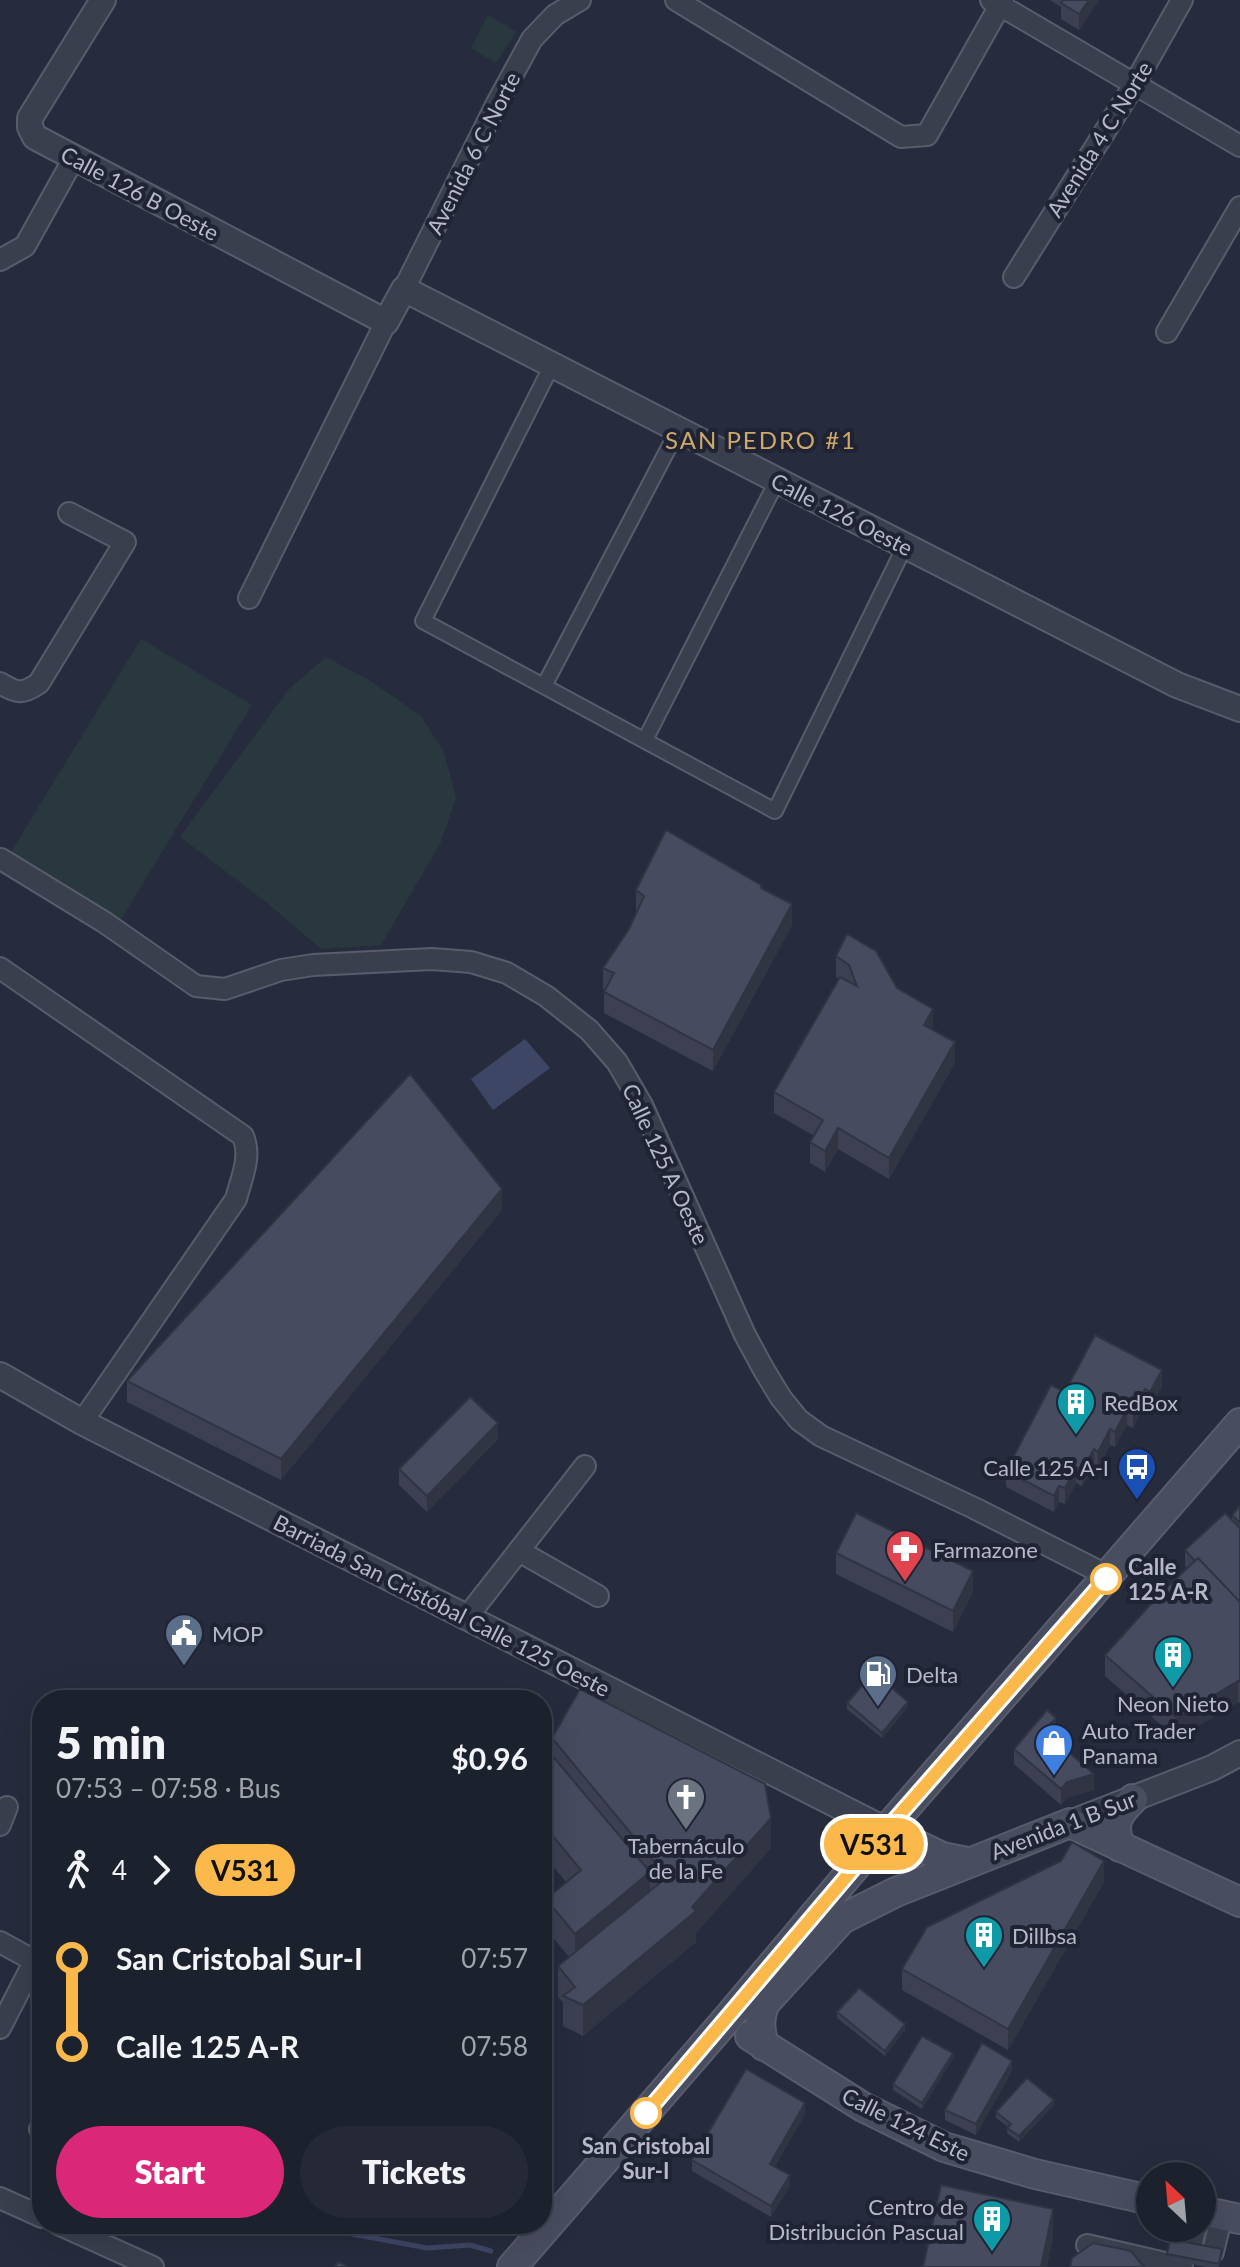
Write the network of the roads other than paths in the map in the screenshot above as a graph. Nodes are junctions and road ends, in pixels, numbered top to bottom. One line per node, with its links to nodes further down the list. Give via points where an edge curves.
1 (103, 0): 8 (street, Calle 126 B Oeste, via 30,118 35,137)
2 (580, 0): 12 (street, Avenida 6 C Norte, via 555,15 532,39)
3 (676, 0): 5 (street, via 901,137 927,135)
4 (1182, 0): 6 (street, Avenida 4 C Norte)
5 (998, 2): 6 (street)
6 (1134, 85): 7 (street); 11 (street, Avenida 4 C Norte)
7 (1240, 146)
8 (74, 158): 10 (street, via 25,246); 13 (street, Calle 126 B Oeste)
9 (1240, 207): 14 (street)
10 (0, 260)
11 (1014, 277)
12 (404, 289): 13 (street, Avenida 6 C Norte); 15 (street, Calle 126 Oeste)
13 (386, 322): 20 (street)
14 (1167, 332)
15 (552, 365): 16 (street, Calle 126 Oeste); 22 (street, via 423,621)
16 (678, 430): 17 (street, Calle 126 Oeste); 22 (street)
17 (777, 481): 19 (street, Calle 126 Oeste); 24 (street)
18 (69, 513): 21 (street, via 125,542 39,683 28,691 15,691)
19 (905, 546): 23 (street, Calle 126 Oeste, via 1177,685); 24 (street, via 775,811)
20 (249, 598)
21 (0, 683)
22 (544, 686): 24 (street)
23 (1240, 709)
24 (645, 740)
25 (1, 859): 32 (street, Calle 125 A Oeste, via 196,986 225,989 313,965 432,959 471,962 507,973 546,996 589,1030 617,1062 642,1105 745,1335 799,1420 821,1436)
26 (0, 968): 28 (street, via 243,1136 247,1147 236,1199)
27 (0, 1375): 28 (street, Barriada San Cristóbal Calle 125 Oeste)
28 (82, 1422): 34 (street, Barriada San Cristóbal Calle 125 Oeste)
29 (1240, 1423): 32 (main road)
30 (585, 1466): 31 (street)
31 (519, 1551): 33 (street); 34 (street)
32 (1108, 1576): 38 (main road)
33 (598, 1596)
34 (467, 1617): 38 (street, Barriada San Cristóbal Calle 125 Oeste)
35 (1240, 1753): 36 (street, Avenida 1 B Sur)
36 (1133, 1799): 37 (street, Avenida 1 B Sur); 39 (main road, via 1116,1821)
37 (1070, 1823): 39 (main road); 40 (main road, Avenida 1 B Sur)
38 (886, 1830): 40 (main road, Avenida 1 B Sur, via 942,1857); 45 (main road)
39 (1120, 1847): 41 (main road)
40 (967, 1862): 47 (main road, via 842,1919 765,2003 760,2016)
41 (1240, 1902)
42 (0, 1942): 43 (street)
43 (32, 1960)
44 (32, 1973): 46 (street)
45 (726, 2020): 47 (main road, Calle 124 Este); 50 (main road)
46 (0, 2028)
47 (764, 2046): 48 (main road, Calle 124 Este, via 863,2107 944,2147)
48 (1136, 2197)
49 (0, 2198): 51 (street)
50 (552, 2208)
51 (32, 2212)
52 (1221, 2215): 56 (street)
53 (80, 2234): 58 (street)
54 (534, 2234): 59 (main road)
55 (1087, 2245): 57 (street)
56 (1213, 2252)
57 (1188, 2255)
58 (153, 2267)
59 (512, 2267)

